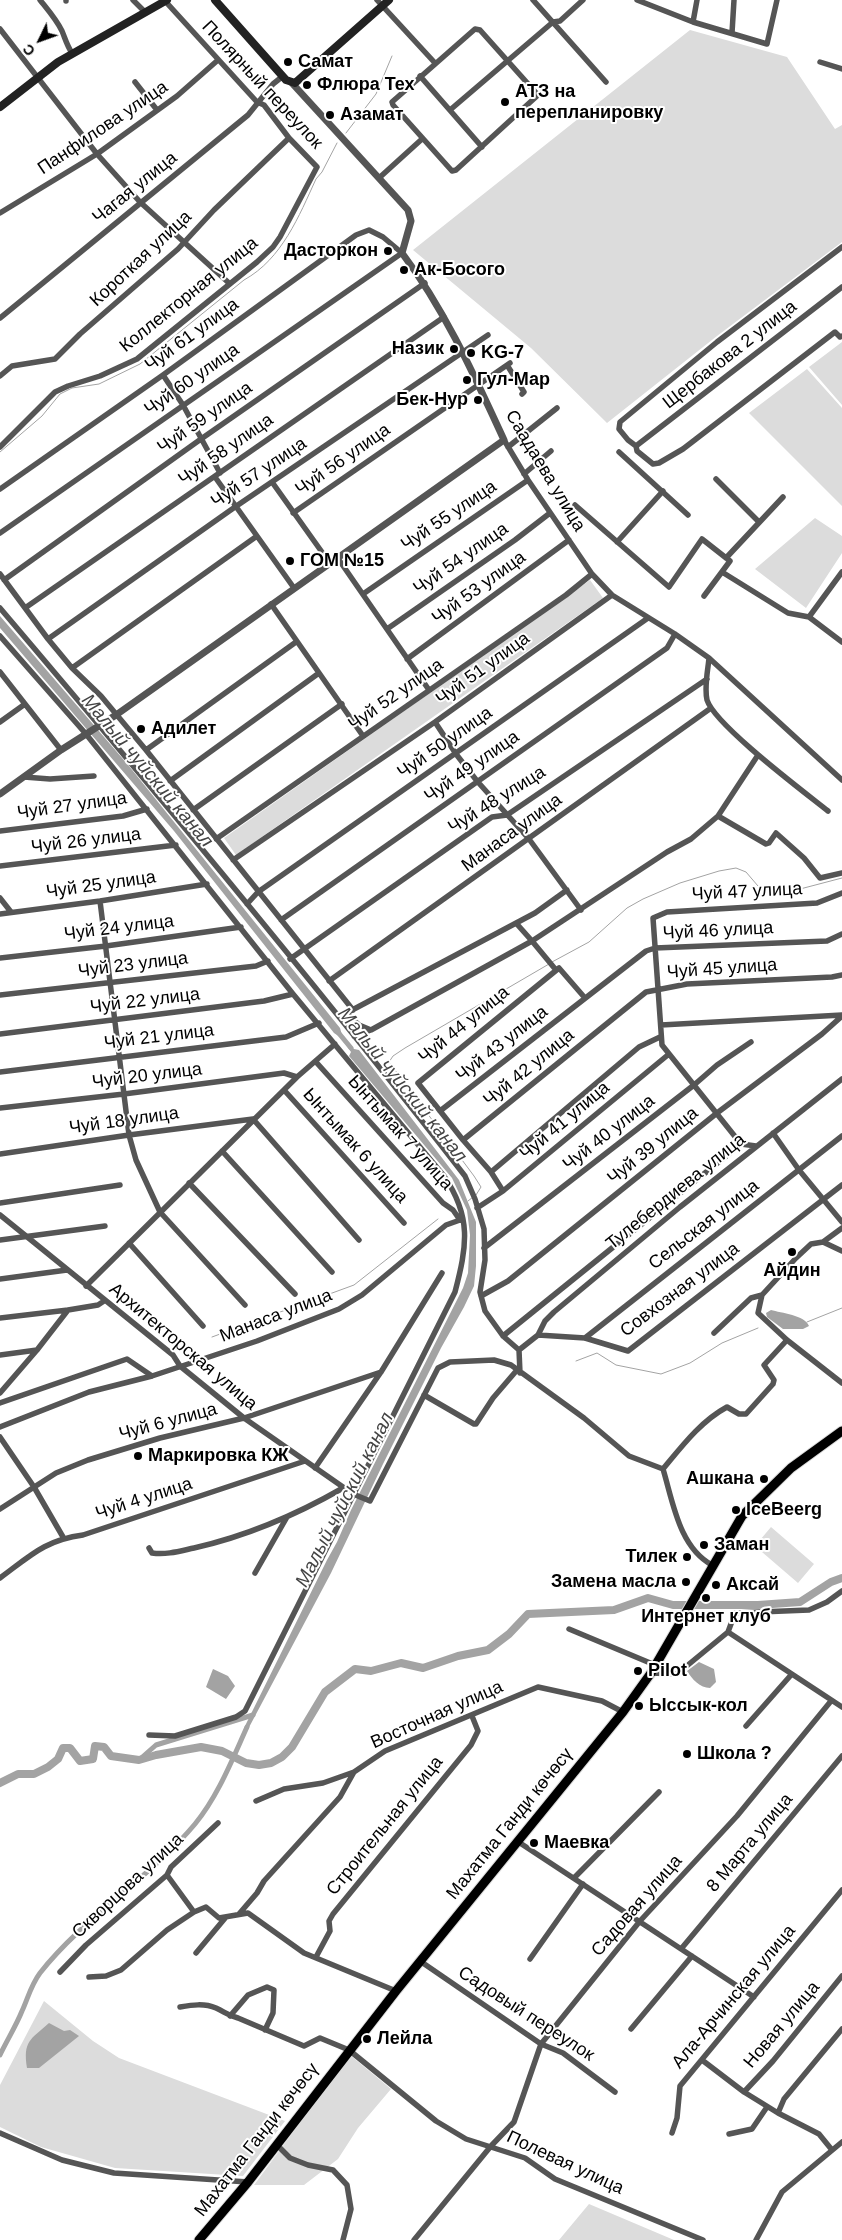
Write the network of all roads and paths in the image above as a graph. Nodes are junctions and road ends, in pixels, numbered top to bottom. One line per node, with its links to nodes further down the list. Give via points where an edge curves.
1 (40, 0): 20 (street, via 56,20)
2 (134, 0): 15 (street)
3 (215, 0): 26 (main road)
4 (389, 0): 13 (main road)
5 (534, 0): 16 (street)
6 (583, 0): 16 (street, via 560,21)
7 (637, 0): 14 (street)
8 (658, 0): 14 (street)
9 (697, 0): 17 (street)
10 (734, 0): 19 (street)
11 (777, 0): 19 (street, via 767,44)
12 (166, 1): 15 (main road); 21 (street, Полярный переулок)
13 (379, 3): 24 (street); 30 (main road, via 298,82)
14 (656, 8): 17 (street)
15 (145, 12): 20 (main road)
16 (553, 22): 22 (street); 31 (street)
17 (693, 22): 19 (street)
18 (0, 29): 28 (street)
19 (732, 34)
20 (72, 53): 28 (main road)
21 (218, 60): 32 (street, Полярный переулок); 34 (street, Панфилова улица)
22 (507, 60): 24 (street, via 480,30 475,29); 35 (street); 38 (street, via 537,93 537,97)
23 (820, 62): 25 (street)
24 (435, 64): 27 (street)
25 (842, 69)
26 (283, 76): 30 (main road); 32 (street, Чагая улица)
27 (420, 76): 35 (street); 37 (street, via 392,104)
28 (36, 77): 33 (main road); 39 (street)
29 (135, 82): 34 (street)
30 (291, 82): 41 (street)
31 (606, 82)
32 (258, 102): 36 (street, Полярный переулок, via 264,105); 42 (street, Чагая улица, via 248,115)
33 (0, 107)
34 (157, 110): 39 (street, Панфилова улица)
35 (450, 110): 38 (street)
36 (289, 138): 40 (street, Полярный переулок); 44 (street, Короткая улица)
37 (422, 139): 38 (street, via 452,171); 41 (street)
38 (482, 147)
39 (97, 154): 42 (street); 43 (street, Панфилова улица)
40 (317, 167): 47 (street, Коллекторная улица, via 273,247)
41 (379, 178): 46 (street, via 408,210 411,221)
42 (140, 202): 44 (street); 51 (street, Чагая улица)
43 (0, 213)
44 (186, 241): 47 (street); 56 (street, Короткая улица, via 55,359 12,366)
45 (842, 247): 64 (street, via 716,342 620,422 619,429)
46 (402, 253): 48 (street, Саадаева улица); 55 (street, Чуй 61 улица, via 382,237 369,230 364,231); 59 (street, Чуй 60 улица)
47 (230, 284): 65 (street, Коллекторная улица, via 137,360 55,392)
48 (425, 284): 50 (street, Саадаева улица); 61 (street, Чуй 59 улица)
49 (842, 287): 64 (street, Щербакова 2 улица)
50 (444, 317): 54 (street, Саадаева улица); 68 (street, Чуй 58 улица)
51 (0, 318)
52 (488, 335): 54 (street, Чуй 57 улица)
53 (842, 336): 64 (street, via 835,332 668,459 653,464 637,451)
54 (463, 352): 57 (street, Саадаева улица); 73 (street, Чуй 57 улица)
55 (163, 375): 59 (street); 74 (street, Чуй 61 улица)
56 (0, 376)
57 (478, 385): 58 (street, Чуй 56 улица, via 508,364 524,392); 62 (street, Саадаева улица); 79 (street, Чуй 56 улица)
58 (522, 394)
59 (183, 405): 61 (street); 83 (street, Чуй 60 улица)
60 (558, 408): 63 (street)
61 (201, 439): 68 (street); 94 (street, Чуй 59 улица)
62 (504, 440): 63 (street, Саадаева улица); 87 (street)
63 (508, 446): 69 (street, Саадаева улица)
64 (636, 446)
65 (0, 447)
66 (551, 451): 69 (street)
67 (618, 452): 75 (street)
68 (220, 473): 70 (street, Чуй 58 улица)
69 (524, 474): 72 (street, Саадаева улица)
70 (215, 477): 78 (street); 101 (street, Чуй 58 улица)
71 (716, 479): 82 (street)
72 (528, 480): 80 (street, Саадаева улица); 96 (street, Чуй 55 улица)
73 (272, 482): 78 (street, Чуй 57 улица); 79 (street)
74 (0, 489)
75 (663, 491): 81 (street); 86 (street)
76 (783, 498): 82 (street)
77 (575, 505): 86 (street, Саадаева улица)
78 (235, 508): 84 (street); 107 (street, Чуй 57 улица)
79 (293, 513): 89 (street)
80 (550, 513): 85 (street, Саадаева улица); 104 (street, Чуй 54 улица)
81 (688, 515)
82 (759, 522): 88 (street)
83 (0, 533)
84 (257, 536): 95 (street); 112 (street)
85 (569, 540): 93 (street, Саадаева улица); 110 (street, Чуй 53 улица)
86 (617, 542): 88 (street, Саадаева улица, via 669,587 702,539)
87 (337, 557): 89 (street); 96 (street)
88 (726, 558): 90 (street, via 730,561)
89 (329, 562): 95 (street)
90 (722, 572): 98 (street); 102 (street, via 788,614)
91 (842, 572): 102 (street)
92 (0, 574): 94 (street)
93 (592, 574): 97 (street, Саадаева улица); 116 (street, Чуй 52 улица)
94 (4, 580): 101 (street)
95 (294, 588): 99 (street)
96 (362, 594): 104 (street)
97 (612, 595): 103 (street, Саадаева улица); 122 (street, Чуй 51 улица)
98 (704, 596)
99 (270, 604): 108 (street); 120 (street)
100 (0, 608): 123 (street)
101 (24, 608): 107 (street)
102 (809, 617): 109 (street)
103 (648, 618): 105 (street, Саадаева улица); 128 (street, Чуй 50 улица)
104 (387, 629): 110 (street)
105 (675, 634): 111 (street, Саадаева улица); 134 (street, Чуй 49 улица, via 667,648)
106 (0, 636): 124 (street)
107 (48, 639): 112 (street)
108 (296, 642): 113 (street); 127 (street)
109 (842, 642)
110 (406, 658): 116 (street)
111 (709, 658): 115 (street); 132 (street, Саадаева улица)
112 (72, 668): 120 (street)
113 (319, 673): 118 (street); 133 (street)
114 (1, 674): 117 (street)
115 (707, 679): 119 (street, via 706,698); 139 (street, Чуй 48 улица)
116 (429, 690): 125 (street, Чуй 52 улица)
117 (25, 704): 121 (street); 126 (street)
118 (342, 704): 125 (street); 137 (street)
119 (711, 708): 129 (street); 143 (street, Манаса улица)
120 (116, 715): 123 (street); 127 (street)
121 (0, 722)
122 (435, 722): 128 (street); 145 (street, Чуй 51 улица)
123 (100, 725): 124 (street); 154 (street)
124 (86, 734): 126 (street); 136 (street)
125 (363, 736): 142 (street, Чуй 52 улица)
126 (61, 750): 131 (street)
127 (146, 750): 133 (street)
128 (456, 754): 134 (street); 150 (street, Чуй 50 улица)
129 (758, 755): 138 (street); 140 (street)
130 (94, 776): 131 (street)
131 (24, 777): 135 (street)
132 (842, 780)
133 (170, 781): 137 (street)
134 (477, 781): 139 (street); 158 (street, Чуй 49 улица)
135 (0, 794)
136 (147, 809): 141 (street, Чуй 27 улица, via 123,816); 144 (street)
137 (193, 810): 142 (street)
138 (828, 811)
139 (507, 815): 143 (street); 165 (street, Чуй 48 улица, via 492,818)
140 (718, 816): 147 (street, via 766,844 776,833 804,858 820,878); 155 (street, via 691,838)
141 (0, 831)
142 (216, 839): 145 (street)
143 (529, 839): 149 (street); 171 (street, Манаса улица)
144 (176, 845): 146 (street, Чуй 26 улица); 148 (street)
145 (233, 860): 150 (street)
146 (0, 866)
147 (842, 873)
148 (207, 884): 153 (street, Чуй 25 улица); 160 (street)
149 (567, 890): 155 (street); 159 (street)
150 (258, 892): 154 (street, Чуй 50 улица); 158 (street)
151 (842, 893): 164 (street, Чуй 47 улица, via 817,903 667,912 653,918)
152 (0, 898): 156 (street)
153 (100, 901): 156 (street, Чуй 25 улица); 163 (street)
154 (247, 904): 167 (street)
155 (581, 910): 162 (street)
156 (11, 912): 157 (street, Чуй 25 улица)
157 (0, 914)
158 (281, 920): 165 (street)
159 (516, 922): 162 (street); 177 (street)
160 (241, 927): 163 (street, Чуй 24 улица); 168 (street)
161 (842, 934): 164 (street, Чуй 46 улица, via 827,941)
162 (532, 941): 169 (street); 185 (street)
163 (106, 946): 166 (street, Чуй 24 улица); 172 (street)
164 (655, 948): 173 (street); 176 (street, Чуй 46 улица, via 646,951)
165 (304, 949): 167 (street, Чуй 48 улица); 171 (street)
166 (0, 958)
167 (290, 959): 180 (street)
168 (268, 961): 172 (street, Чуй 23 улица, via 256,966); 174 (street)
169 (556, 970): 176 (street, via 559,968 564,972); 201 (street, Чуй 44 улица, via 418,1083)
170 (842, 975): 173 (street, Чуй 45 улица, via 687,984)
171 (329, 981): 177 (street)
172 (110, 983): 175 (street, Чуй 23 улица); 182 (street)
173 (658, 989): 181 (street, Чуй 45 улица, via 646,992); 184 (street)
174 (293, 994): 182 (street, Чуй 22 улица, via 264,1001); 183 (street)
175 (0, 995)
176 (583, 999): 201 (street, Чуй 43 улица)
177 (353, 1010): 178 (street)
178 (346, 1014): 180 (street); 185 (street)
179 (842, 1015): 184 (street); 202 (street, Чуй 39 улица)
180 (339, 1017): 187 (street)
181 (614, 1019): 207 (street, Чуй 42 улица)
182 (115, 1020): 186 (street, Чуй 22 улица); 192 (street)
183 (318, 1023): 190 (street); 192 (street, Чуй 21 улица, via 286,1037)
184 (661, 1025): 188 (street)
185 (371, 1030): 187 (street)
186 (0, 1034)
187 (354, 1036): 220 (street, via 465,1176)
188 (660, 1037): 191 (street); 213 (street, Чуй 41 улица, via 640,1047)
189 (751, 1042): 197 (street, Чуй 40 улица, via 717,1064)
190 (335, 1044): 193 (street); 223 (street, via 444,1176 461,1204)
191 (669, 1054): 197 (street); 217 (street, Чуй 41 улица)
192 (120, 1057): 194 (street, Чуй 21 улица); 199 (street)
193 (316, 1062): 195 (street); 223 (street, Ынтымак 7 улица)
194 (0, 1072)
195 (297, 1077): 198 (street); 199 (street, Чуй 20 улица, via 284,1073)
196 (842, 1079): 204 (street, Тулебердиева улица)
197 (694, 1085): 202 (street); 233 (street, Чуй 40 улица)
198 (284, 1090): 203 (street); 225 (street, Ынтымак 6 улица)
199 (124, 1094): 200 (street, Чуй 20 улица); 205 (street)
200 (0, 1108)
201 (440, 1110): 207 (street, Чуй 44 улица)
202 (718, 1113): 208 (street); 242 (street, Чуй 39 улица, via 508,1281)
203 (253, 1119): 205 (street, Чуй 18 улица); 210 (street); 230 (street)
204 (773, 1133): 209 (street, Тулебердиева улица); 212 (street)
205 (129, 1134): 211 (street, Чуй 18 улица); 221 (street, via 136,1160)
206 (842, 1136): 212 (street, Сельская улица)
207 (463, 1140): 213 (street, Чуй 44 улица)
208 (741, 1144): 209 (street); 250 (street)
209 (756, 1146): 249 (street, Тулебердиева улица, via 554,1312)
210 (222, 1151): 214 (street); 236 (street)
211 (0, 1154)
212 (799, 1170): 218 (street); 251 (street, Сельская улица)
213 (491, 1172): 217 (street, Чуй 44 улица)
214 (189, 1183): 221 (street); 240 (street)
215 (120, 1185): 219 (street)
216 (842, 1185): 218 (street, Совхозная улица)
217 (503, 1191): 220 (street, Чуй 41 улица)
218 (824, 1200): 224 (street); 251 (street, Совхозная улица, via 628,1351)
219 (0, 1203)
220 (477, 1208): 233 (street, via 484,1229)
221 (160, 1212): 232 (street); 244 (street)
222 (0, 1215): 228 (street, Архитекторская улица)
223 (462, 1221): 256 (street, Манаса улица, via 446,1225 362,1295 339,1309); 273 (street, via 465,1243 455,1292)
224 (842, 1222)
225 (404, 1223)
226 (105, 1226): 228 (street)
227 (842, 1228): 231 (street)
228 (27, 1237): 229 (street); 235 (street, Архитекторская улица)
229 (0, 1240)
230 (359, 1240)
231 (823, 1242): 234 (street); 241 (street, via 810,1244)
232 (128, 1243): 239 (street); 247 (street)
233 (484, 1248): 242 (street)
234 (842, 1252)
235 (67, 1270): 238 (street); 239 (street, Архитекторская улица)
236 (332, 1272)
237 (442, 1273): 257 (street)
238 (0, 1279)
239 (86, 1286): 243 (street, Архитекторская улица)
240 (294, 1294)
241 (762, 1295): 248 (street, via 751,1298); 252 (street, via 758,1313)
242 (481, 1296): 250 (street, via 485,1311)
243 (104, 1301): 245 (street, via 98,1306); 256 (street, Архитекторская улица, via 173,1355)
244 (245, 1305)
245 (68, 1310): 246 (street); 253 (street)
246 (0, 1318)
247 (203, 1326)
248 (714, 1333)
249 (538, 1335): 251 (street, Совхозная улица); 254 (street)
250 (503, 1336): 254 (street)
251 (585, 1338)
252 (787, 1340): 260 (street); 270 (street, via 764,1365 774,1380 773,1384 746,1414 739,1414 727,1406 688,1438)
253 (37, 1350): 255 (street); 261 (street)
254 (520, 1350): 258 (street)
255 (0, 1355)
256 (180, 1366): 259 (street, Манаса улица); 264 (street, Архитекторская улица)
257 (381, 1372): 264 (street, Чуй 6 улица); 269 (street)
258 (519, 1372): 262 (street, via 511,1365 494,1360 450,1362 438,1368); 262 (street, via 493,1398 476,1424); 270 (street, via 584,1418 629,1456)
259 (152, 1376): 263 (street, via 127,1358); 265 (street, Манаса улица, via 89,1392)
260 (842, 1383)
261 (0, 1392)
262 (424, 1395): 273 (street, Архитекторская улица, via 370,1501)
263 (0, 1403)
264 (244, 1418): 268 (street, Архитекторская улица); 271 (street, Чуй 6 улица, via 160,1438 88,1460 56,1473)
265 (0, 1427)
266 (842, 1431): 278 (main road, Махатма Ганди көчөсү, via 791,1468 752,1504)
267 (0, 1436): 271 (street)
268 (305, 1461): 269 (street, Архитекторская улица); 276 (street, Чуй 4 улица, via 83,1535)
269 (315, 1468): 272 (street, Архитекторская улица)
270 (663, 1469): 278 (street, via 686,1540 703,1560)
271 (34, 1487): 274 (street, Чуй 6 улица); 276 (street)
272 (343, 1488): 273 (street, Архитекторская улица); 275 (street)
273 (353, 1494): 291 (street, via 245,1711 236,1717 175,1736)
274 (0, 1509)
275 (288, 1516): 277 (street, via 221,1542 163,1554 152,1553); 279 (street)
276 (63, 1538): 280 (street, Чуй 4 улица, via 48,1544)
277 (149, 1548)
278 (712, 1565): 284 (main road, Махатма Ганди көчөсү)
279 (255, 1573)
280 (0, 1578)
281 (842, 1591): 283 (street, via 809,1610 735,1613)
282 (569, 1629): 284 (street)
283 (728, 1632): 284 (street, via 677,1674); 285 (street)
284 (653, 1669): 288 (main road, Махатма Ганди көчөсү)
285 (791, 1675): 286 (street); 290 (street)
286 (832, 1701): 287 (street); 305 (street, Садовая улица, via 737,1816)
287 (842, 1708)
288 (623, 1712): 289 (street, Восточная улица, via 602,1701 538,1686); 297 (main road, Махатма Ганди көчөсү)
289 (472, 1716): 293 (street, Восточная улица, via 386,1751); 309 (street, Строительная улица, via 478,1731 471,1744 332,1914 330,1931)
290 (746, 1726)
291 (149, 1735)
292 (842, 1756): 306 (street, 8 Марта улица)
293 (354, 1772): 295 (street, via 323,1783 284,1789); 303 (street, Восточная улица, via 340,1797 264,1881)
294 (659, 1792): 299 (street)
295 (256, 1801)
296 (218, 1823): 298 (street, Скворцова улица, via 171,1867)
297 (517, 1841): 299 (street); 311 (main road, Махатма Ганди көчөсү)
298 (167, 1875): 302 (street); 312 (street, Скворцова улица, via 86,1945)
299 (574, 1878): 300 (street)
300 (584, 1884): 305 (street); 310 (street)
301 (842, 1890): 316 (street, Ала-Арчинская улица)
302 (194, 1912): 304 (street, via 206,1907 219,1918); 314 (street, via 167,1930 121,1970 106,1976)
303 (239, 1914): 304 (street); 309 (street, via 248,1913 290,1944)
304 (226, 1916): 307 (street)
305 (640, 1922): 306 (street); 322 (street, Садовая улица)
306 (681, 1949): 308 (street)
307 (196, 1953)
308 (692, 1956): 316 (street); 320 (street)
309 (316, 1957): 315 (street)
310 (530, 1959)
311 (420, 1961): 315 (main road, Махатма Ганди көчөсү); 322 (street, Садовый переулок)
312 (60, 1972)
313 (842, 1976): 326 (street, Новая улица)
314 (89, 1977)
315 (396, 1990): 323 (main road, Махатма Ганди көчөсү)
316 (754, 1997): 324 (street, Ала-Арчинская улица)
317 (180, 2007): 318 (street, Полевая улица, via 198,2004 216,2008)
318 (230, 2016): 321 (street, Полевая улица); 321 (street, via 248,1995 267,1986 274,1990 273,2013)
319 (842, 2028): 328 (street, via 784,2099)
320 (631, 2029)
321 (265, 2030): 323 (street, Полевая улица, via 304,2046 320,2038)
322 (541, 2044): 325 (street, Садовый переулок, via 563,2053); 334 (street, Садовая улица, via 514,2122)
323 (349, 2050): 333 (main road, Махатма Ганди көчөсү); 334 (street, Полевая улица, via 436,2121 466,2139)
324 (702, 2060): 326 (street); 329 (street, Ала-Арчинская улица, via 680,2086)
325 (615, 2092)
326 (744, 2092): 327 (street)
327 (768, 2107): 328 (street); 331 (street, via 752,2129)
328 (778, 2113): 335 (street, via 819,2134)
329 (672, 2133)
330 (0, 2134): 336 (street, via 62,2160 114,2173)
331 (729, 2134)
332 (842, 2142): 335 (street)
333 (277, 2145): 336 (main road, Махатма Ганди көчөсү); 338 (street, via 290,2158 333,2170 347,2185 351,2209)
334 (490, 2146): 339 (street, Садовая улица); 340 (street, Полевая улица, via 525,2158 554,2180)
335 (832, 2150): 341 (street, via 782,2192)
336 (248, 2182): 337 (main road, Махатма Ганди көчөсү)
337 (199, 2240)
338 (342, 2240)
339 (414, 2240)
340 (703, 2240)
341 (756, 2240)

